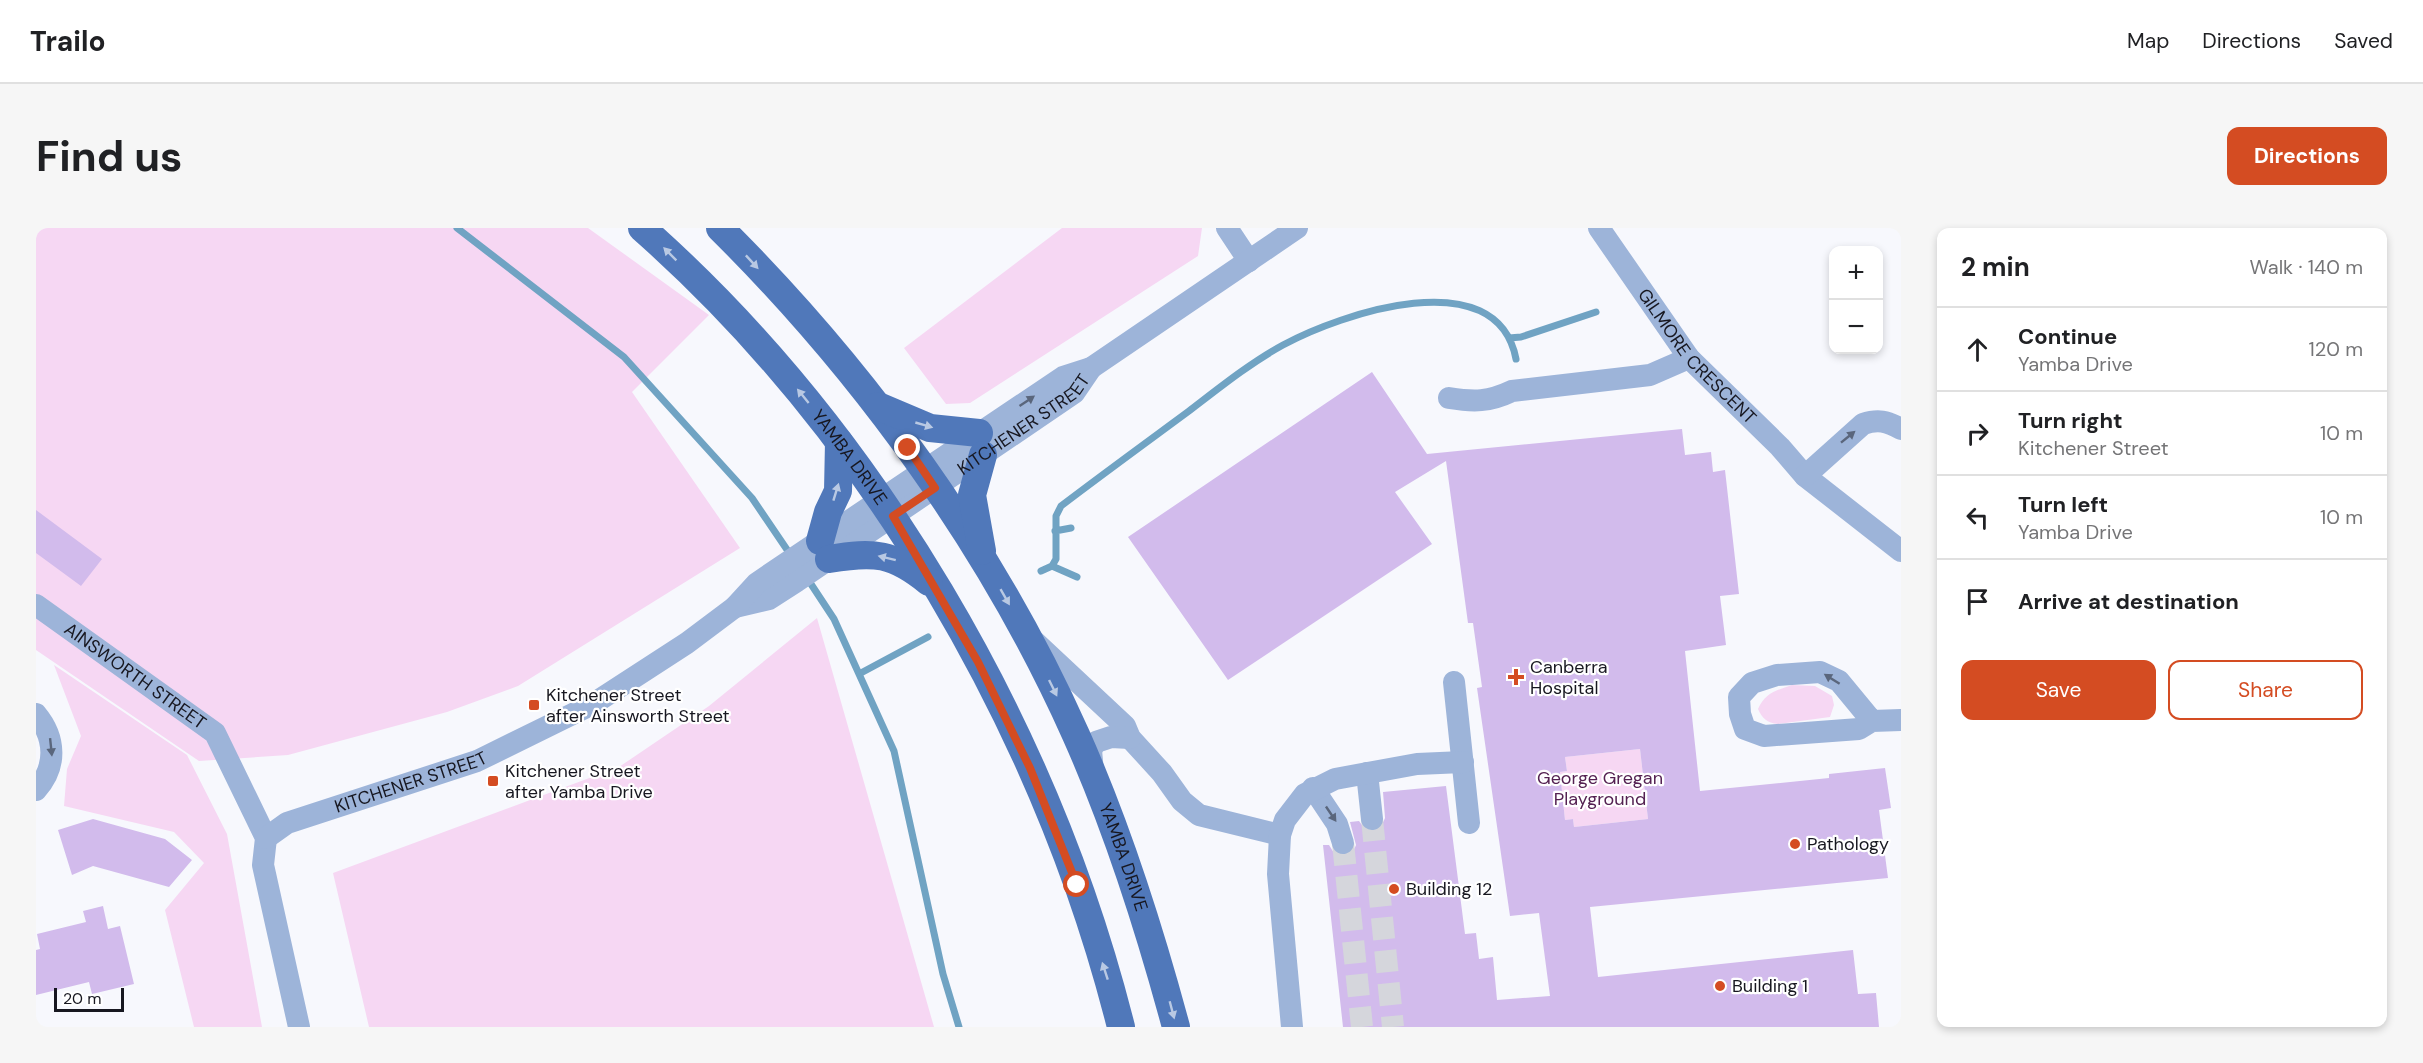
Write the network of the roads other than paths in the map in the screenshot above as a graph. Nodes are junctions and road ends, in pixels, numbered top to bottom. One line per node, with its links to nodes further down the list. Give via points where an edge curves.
1 (642, 228): 11 (main road, YAMBA DRIVE, one-way to 1, via 765,348)
2 (720, 228): 9 (main road, YAMBA DRIVE, one-way to 9)
3 (1227, 228): 6 (street)
4 (1297, 228): 6 (street, KITCHENER STREET)
5 (1599, 228): 7 (street, GILMORE CRESCENT)
6 (1249, 261): 12 (street, KITCHENER STREET, via 1091,368 1063,377)
7 (1689, 358): 8 (street, via 1650,375); 13 (street, GILMORE CRESCENT)
8 (1512, 391)
9 (874, 404): 12 (main road, one-way to 12); 14 (main road, YAMBA DRIVE)
10 (1901, 429): 13 (street, one-way to 10, via 1863,424 1874,420)
11 (839, 442): 15 (main road, YAMBA DRIVE); 16 (main road, one-way to 11, via 828,512 838,491)
12 (981, 444): 14 (street, KITCHENER STREET); 18 (main road, via 972,495)
13 (1805, 476): 17 (street, GILMORE CRESCENT)
14 (929, 479): 15 (street, KITCHENER STREET); 18 (main road, YAMBA DRIVE)
15 (887, 507): 16 (street, KITCHENER STREET); 19 (main road, YAMBA DRIVE)
16 (825, 550): 19 (main road, one-way to 16, via 905,562); 35 (street, KITCHENER STREET, via 791,572 757,583 735,607 687,643 593,704 477,761 287,823)
17 (1901, 551)
18 (983, 559): 21 (main road, YAMBA DRIVE, one-way to 21)
19 (936, 587): 38 (main road, YAMBA DRIVE, one-way to 19, via 1077,885 1030,768)
20 (36, 605): 35 (street, AINSWORTH STREET, via 215,733)
21 (1027, 635): 26 (street, via 1112,713); 29 (main road, YAMBA DRIVE, one-way to 29)
22 (1454, 682): 27 (street)
23 (36, 714): 31 (street, one-way to 31, via 52,747 48,774)
24 (1901, 720): 25 (street)
25 (1872, 721): 25 (street, one-way to 25, via 1839,681 1820,672 1777,675 1752,682 1739,698 1745,729 1764,736 1859,729)
26 (1130, 738): 29 (street, via 1111,737 1096,742 1091,750); 34 (street, via 1182,801 1199,815)
27 (1463, 762): 28 (street, via 1417,764); 33 (street)
28 (1366, 773): 30 (street); 32 (street)
29 (1093, 775): 39 (main road, YAMBA DRIVE, one-way to 39, via 1152,937)
30 (1313, 788): 34 (street, via 1292,809); 36 (street, one-way to 36, via 1337,824)
31 (36, 790)
32 (1372, 819)
33 (1469, 823)
34 (1280, 835): 40 (street, via 1278,874)
35 (266, 838): 37 (street, via 262,865)
36 (1343, 843)
37 (299, 1027)
38 (1121, 1027)
39 (1176, 1027)
40 (1292, 1027)

